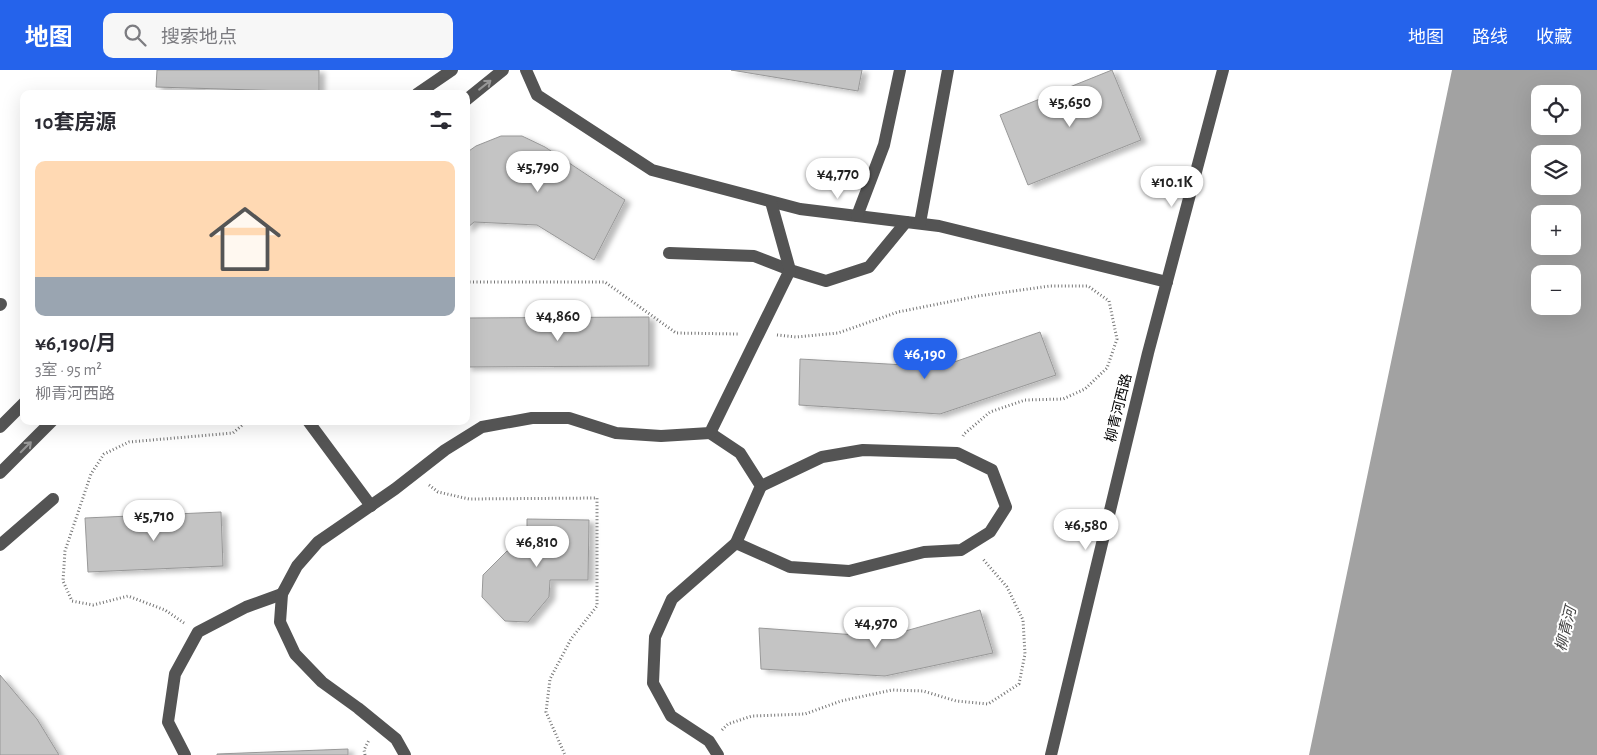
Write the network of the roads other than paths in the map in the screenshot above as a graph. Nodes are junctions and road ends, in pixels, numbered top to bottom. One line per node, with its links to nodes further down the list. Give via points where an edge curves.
1 (452, 70): 7 (street)
2 (503, 70): 8 (street, one-way to 2)
3 (526, 70): 9 (street, via 537,95 652,170)
4 (900, 70): 10 (street, via 884,144)
5 (948, 70): 12 (street)
6 (1222, 70): 15 (street, 柳青河西路)
7 (422, 90)
8 (470, 97)
9 (772, 202): 10 (street); 14 (street)
10 (857, 216): 11 (street)
11 (906, 222): 12 (street); 14 (street, via 869,267 826,281)
12 (920, 223): 15 (street)
13 (669, 253): 14 (street, via 754,256)
14 (790, 270): 20 (street)
15 (1167, 282): 31 (street, 柳青河西路)
16 (20, 407): 19 (street)
17 (48, 425): 21 (street, one-way to 17)
18 (311, 425): 24 (street)
19 (0, 427)
20 (710, 434): 22 (street, via 740,453); 24 (street, via 616,434 568,418 532,418 482,427 445,450)
21 (0, 473)
22 (761, 486): 25 (street); 25 (street, via 822,457 854,451 957,453 992,470 1006,507 990,532 961,550 924,552 849,571 790,567)
23 (53, 499): 26 (street)
24 (371, 506): 27 (street, via 318,542 297,566)
25 (736, 543): 30 (street, via 672,599 654,637 653,683 670,716 709,741)
26 (0, 544)
27 (282, 594): 28 (street, via 246,606 198,632 176,674 168,722); 29 (street, via 280,622 295,654 322,682 396,739)
28 (185, 755)
29 (405, 755)
30 (718, 755)
31 (1051, 755)

